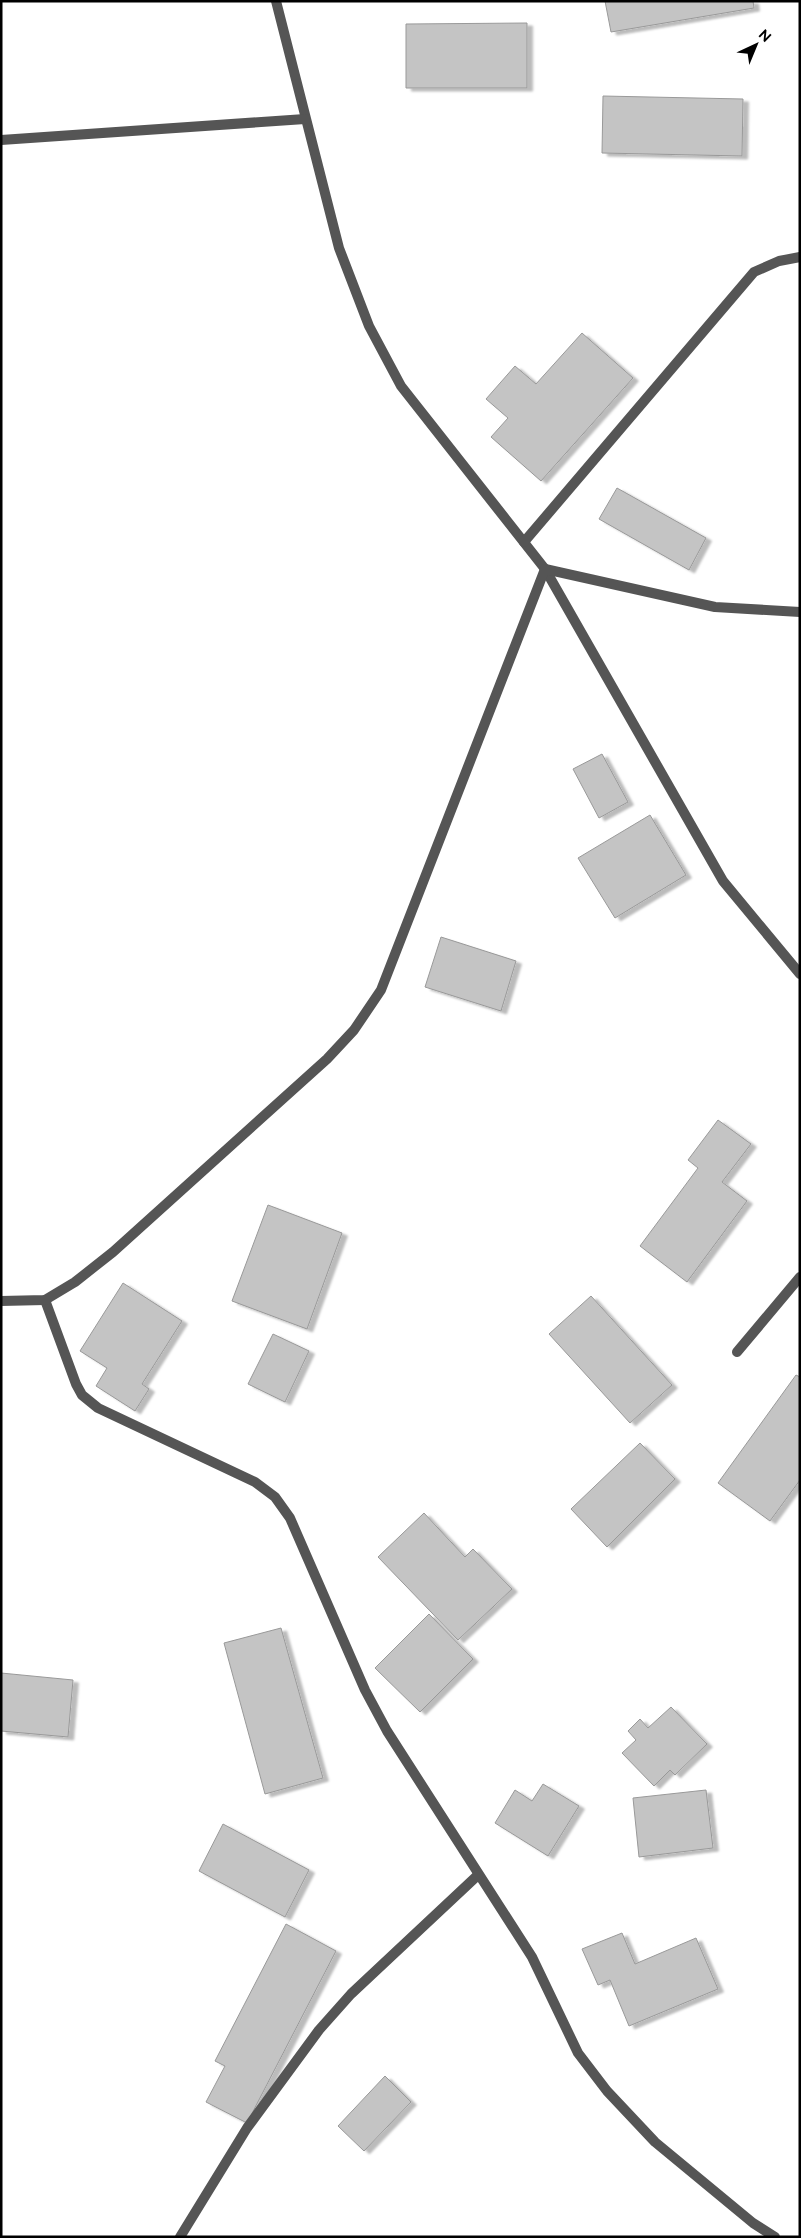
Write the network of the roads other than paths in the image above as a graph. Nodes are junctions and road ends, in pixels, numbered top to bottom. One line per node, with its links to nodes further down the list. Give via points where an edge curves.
1 (276, 1): 2 (street)
2 (305, 119): 3 (street); 5 (street, via 340,248 369,326 401,386)
3 (1, 140)
4 (800, 257): 5 (street, via 779,261 748,278)
5 (524, 542): 6 (street)
6 (545, 569): 7 (street, via 715,607); 8 (street, via 723,881); 10 (street, via 380,990 354,1030 327,1059 113,1252 75,1282)
7 (800, 612)
8 (800, 974)
9 (800, 1277): 12 (street)
10 (45, 1300): 11 (street); 13 (street, via 82,1395 98,1408 232,1470 275,1497 290,1518 364,1690)
11 (1, 1301)
12 (737, 1352)
13 (478, 1875): 14 (street, via 351,1994 319,2030 248,2128); 15 (street, via 532,1957 578,2053 607,2091 656,2142 752,2223)
14 (180, 2237)
15 (775, 2237)

